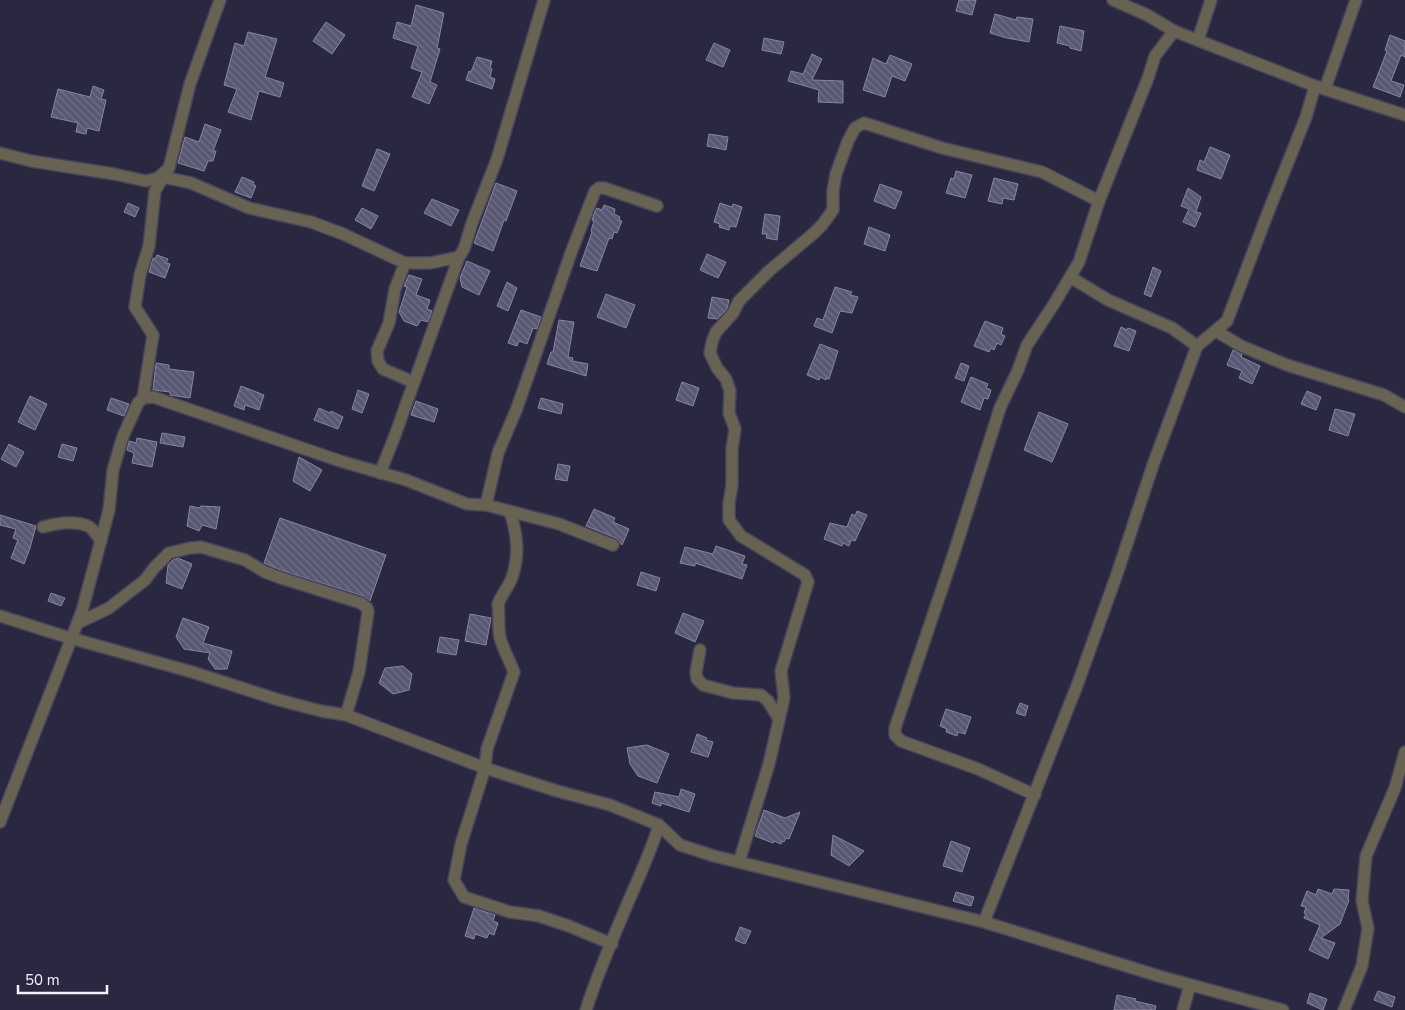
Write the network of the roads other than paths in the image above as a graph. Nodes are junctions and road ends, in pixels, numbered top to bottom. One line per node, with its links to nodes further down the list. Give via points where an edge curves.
1 (220, 0): 11 (street, via 190,84)
2 (544, 0): 14 (street, via 497,159)
3 (1113, 0): 6 (street)
4 (1211, 0): 7 (street)
5 (1356, 0): 8 (street)
6 (1174, 31): 7 (street); 12 (street, via 1155,56)
7 (1198, 40): 8 (street)
8 (1320, 88): 9 (street); 17 (street, via 1227,321)
9 (1405, 115)
10 (0, 153): 11 (street, via 146,181)
11 (166, 172): 15 (street, via 249,208 327,228); 20 (street, via 155,191 149,246 135,307 153,335)
12 (1098, 200): 16 (street, via 1079,262); 33 (street, via 1042,172 860,124 848,141 836,174 833,210 828,218 739,301 716,332 710,353 730,391 729,413 735,429 729,520 740,536 805,575 808,582 781,671 784,698)
13 (657, 206): 23 (street, via 604,188 595,191 498,454)
14 (459, 257): 15 (street, via 430,263); 19 (street)
15 (405, 263): 19 (street, via 395,289 389,322 377,351 383,369)
16 (1070, 277): 18 (street, via 1108,300 1172,328); 36 (street, via 1027,345 1000,408 894,728 901,741 978,769)
17 (1216, 332): 18 (street); 21 (street, via 1287,365 1384,395)
18 (1197, 346): 36 (street)
19 (413, 382): 22 (street)
20 (143, 398): 22 (street, via 153,397); 26 (street, via 123,436)
21 (1405, 406)
22 (380, 473): 23 (street, via 467,504)
23 (486, 506): 24 (street)
24 (510, 512): 27 (street, via 576,529); 35 (street, via 516,531 517,560 498,604 501,641 514,672 487,749)
25 (43, 527): 26 (street, via 57,523 89,526)
26 (101, 541): 29 (street)
27 (614, 545)
28 (0, 616): 30 (street)
29 (78, 623): 30 (street); 32 (street, via 109,608 176,550 201,547 245,560 265,572 362,603 366,608 359,672)
30 (70, 638): 32 (street, via 280,700); 37 (street)
31 (700, 650): 33 (street, via 696,672 703,685 733,693 761,695)
32 (346, 715): 35 (street)
33 (779, 719): 39 (street)
34 (1405, 752): 46 (street, via 1395,788 1366,856 1362,901 1368,928 1362,966)
35 (484, 768): 38 (street, via 610,805); 41 (street, via 454,880 464,897 510,912 540,916)
36 (1035, 795): 40 (street)
37 (0, 822)
38 (658, 825): 39 (street, via 680,845); 41 (street, via 650,854)
39 (739, 862): 40 (street)
40 (984, 922): 42 (street)
41 (612, 944): 43 (street, via 595,980)
42 (1190, 985): 44 (street); 45 (street)
43 (586, 1010)
44 (1183, 1010)
45 (1284, 1010)
46 (1344, 1010)

